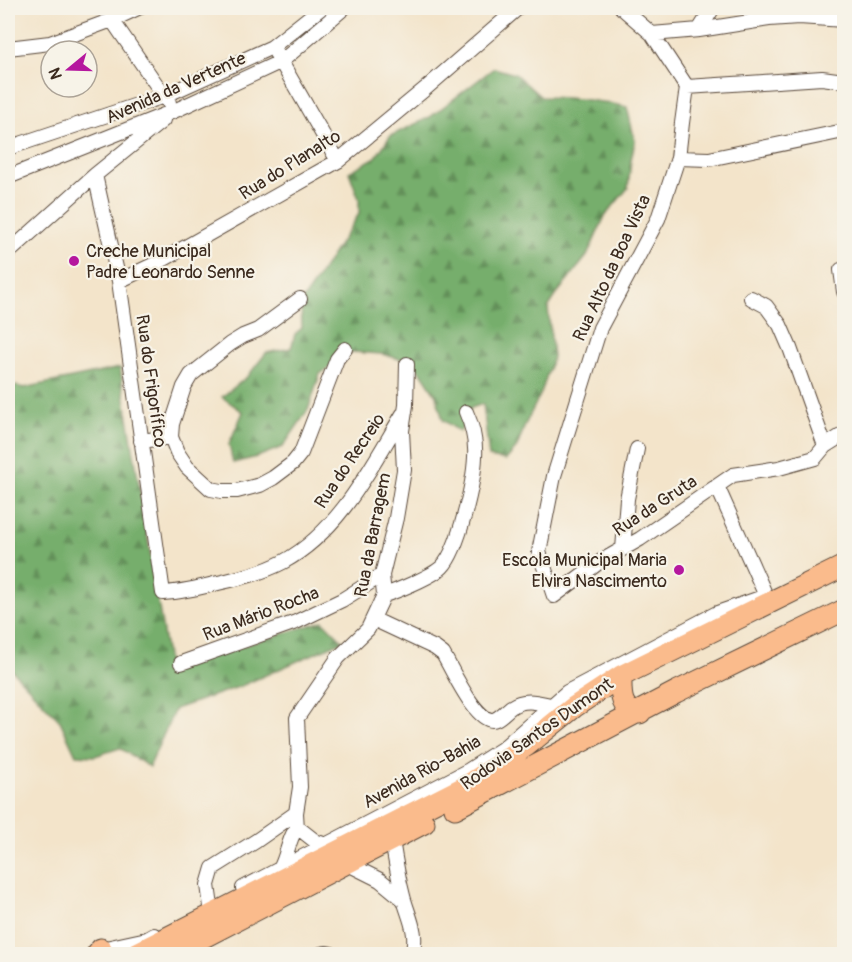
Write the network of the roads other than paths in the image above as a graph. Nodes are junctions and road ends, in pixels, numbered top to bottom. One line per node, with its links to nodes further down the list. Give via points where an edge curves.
1 (138, 8): 7 (street)
2 (321, 8): 11 (street, Avenida da Vertente)
3 (344, 8): 13 (street, Avenida da Vertente)
4 (518, 8): 21 (street, Rua do Planalto)
5 (622, 8): 10 (street)
6 (713, 8): 9 (street)
7 (112, 20): 12 (street, via 50,43); 16 (street)
8 (844, 20): 9 (street, via 770,19)
9 (699, 30): 10 (street)
10 (652, 34): 15 (street)
11 (272, 47): 13 (street); 16 (street, Avenida da Vertente)
12 (8, 48)
13 (282, 61): 17 (street, Avenida da Vertente); 21 (street)
14 (844, 81): 15 (street, via 822,78)
15 (687, 87): 20 (street, Rua Alto da Boa Vista)
16 (164, 96): 17 (street); 19 (street, Avenida da Vertente)
17 (174, 111): 22 (street); 23 (street, Avenida da Vertente)
18 (844, 131): 20 (street, via 709,159)
19 (8, 148)
20 (678, 158): 46 (street, Rua Alto da Boa Vista, via 658,219 600,328 554,476 539,552)
21 (338, 161): 26 (street, Rua do Planalto)
22 (95, 175): 24 (street); 26 (street, Rua do Frigorífico)
23 (8, 177)
24 (8, 253)
25 (841, 270): 27 (street)
26 (119, 281): 36 (street, Rua do Frigorífico)
27 (844, 292)
28 (751, 298): 37 (street, via 766,306 780,325)
29 (300, 299): 35 (street, via 258,330 230,344 191,375 175,412)
30 (345, 349): 35 (street, via 337,359 301,453 260,485 237,491 211,489 187,467)
31 (407, 364): 33 (street, Rua da Barragem)
32 (466, 412): 45 (street, via 476,456 461,526 449,557 441,568)
33 (403, 414): 43 (street, Rua da Barragem, via 404,470); 44 (street, Rua do Recreio, via 337,517 300,550 245,577)
34 (844, 434): 37 (street, Rua da Gruta)
35 (171, 437): 36 (street)
36 (141, 441): 44 (street, Rua do Frigorífico)
37 (825, 446): 39 (street, Rua da Gruta, via 815,458 733,475)
38 (637, 449): 40 (street)
39 (717, 486): 40 (street, Rua da Gruta); 47 (street, Rua da Gruta)
40 (623, 549): 46 (street, Rua da Gruta)
41 (844, 555): 47 (street, Avenida Rio-Bahia)
42 (844, 566): 51 (highway, Rodovia Santos Dumont)
43 (382, 575): 45 (street, Rua da Barragem); 50 (street, Rua Mário Rocha, via 296,622)
44 (164, 593)
45 (384, 595): 49 (street, Rua da Barragem)
46 (554, 596)
47 (765, 596): 51 (street, Avenida Rio-Bahia, via 717,614)
48 (844, 610): 54 (highway, Rodovia Santos Dumont)
49 (373, 619): 52 (street, via 443,654 475,710 485,719 499,718 526,700); 55 (street, Rua da Barragem, via 338,658 297,718 300,787)
50 (181, 663)
51 (627, 669): 52 (street, Avenida Rio-Bahia, via 567,692); 53 (highway, Rodovia Santos Dumont); 54 (highway, via 621,695 624,706)
52 (551, 705): 53 (highway); 58 (street, Avenida Rio-Bahia, via 502,748 469,770)
53 (574, 707): 62 (highway, Rodovia Santos Dumont, via 468,785)
54 (640, 713): 57 (highway, Rodovia Santos Dumont)
55 (296, 813): 56 (street, Rua da Barragem); 62 (street, via 213,868 208,885)
56 (297, 829): 58 (street); 60 (street, Rua da Barragem, via 292,832)
57 (392, 840): 59 (highway, Rodovia Santos Dumont); 61 (street)
58 (326, 845): 60 (street, Avenida Rio-Bahia)
59 (346, 863): 61 (street, via 380,880); 65 (highway, Rodovia Santos Dumont)
60 (281, 867): 62 (street, Avenida Rio-Bahia)
61 (404, 899): 68 (street, via 412,921)
62 (211, 910): 63 (street, Avenida Rio-Bahia, via 147,939); 64 (highway, Rodovia Santos Dumont)
63 (99, 952)
64 (135, 954)
65 (171, 954)
66 (321, 954): 67 (street)
67 (332, 954)
68 (412, 954)

